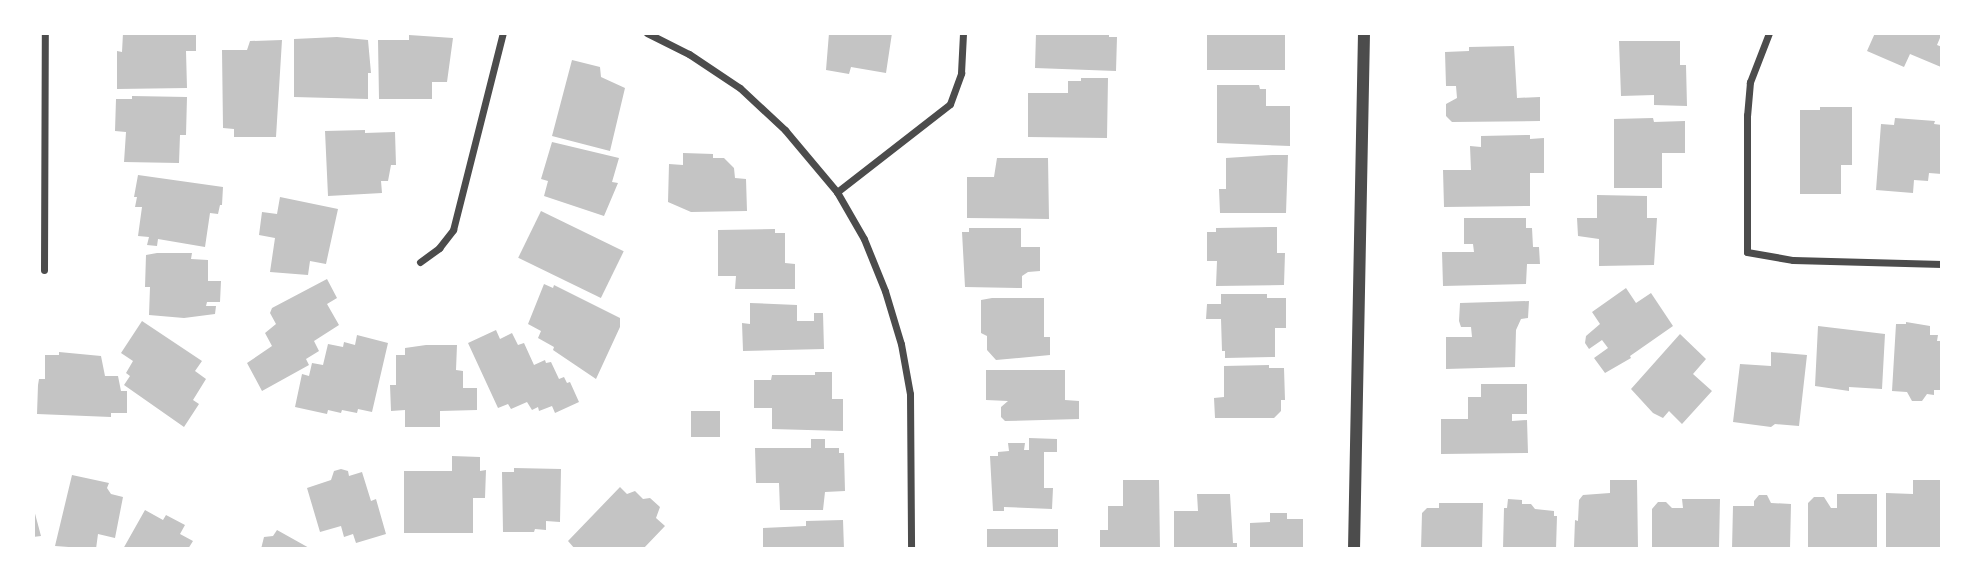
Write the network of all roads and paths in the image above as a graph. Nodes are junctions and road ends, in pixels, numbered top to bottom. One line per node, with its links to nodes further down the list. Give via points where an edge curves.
1 (45, 33): 10 (street)
2 (503, 33): 8 (street, via 453,230)
3 (647, 33): 7 (street, via 740,88 785,130)
4 (963, 33): 7 (street, via 961,73 950,104)
5 (1364, 33): 12 (street)
6 (1769, 33): 9 (street, via 1750,82 1747,252 1793,260)
7 (837, 192): 11 (street, via 864,239 901,345 910,394)
8 (420, 262)
9 (1942, 264)
10 (44, 270)
11 (911, 549)
12 (1353, 549)

